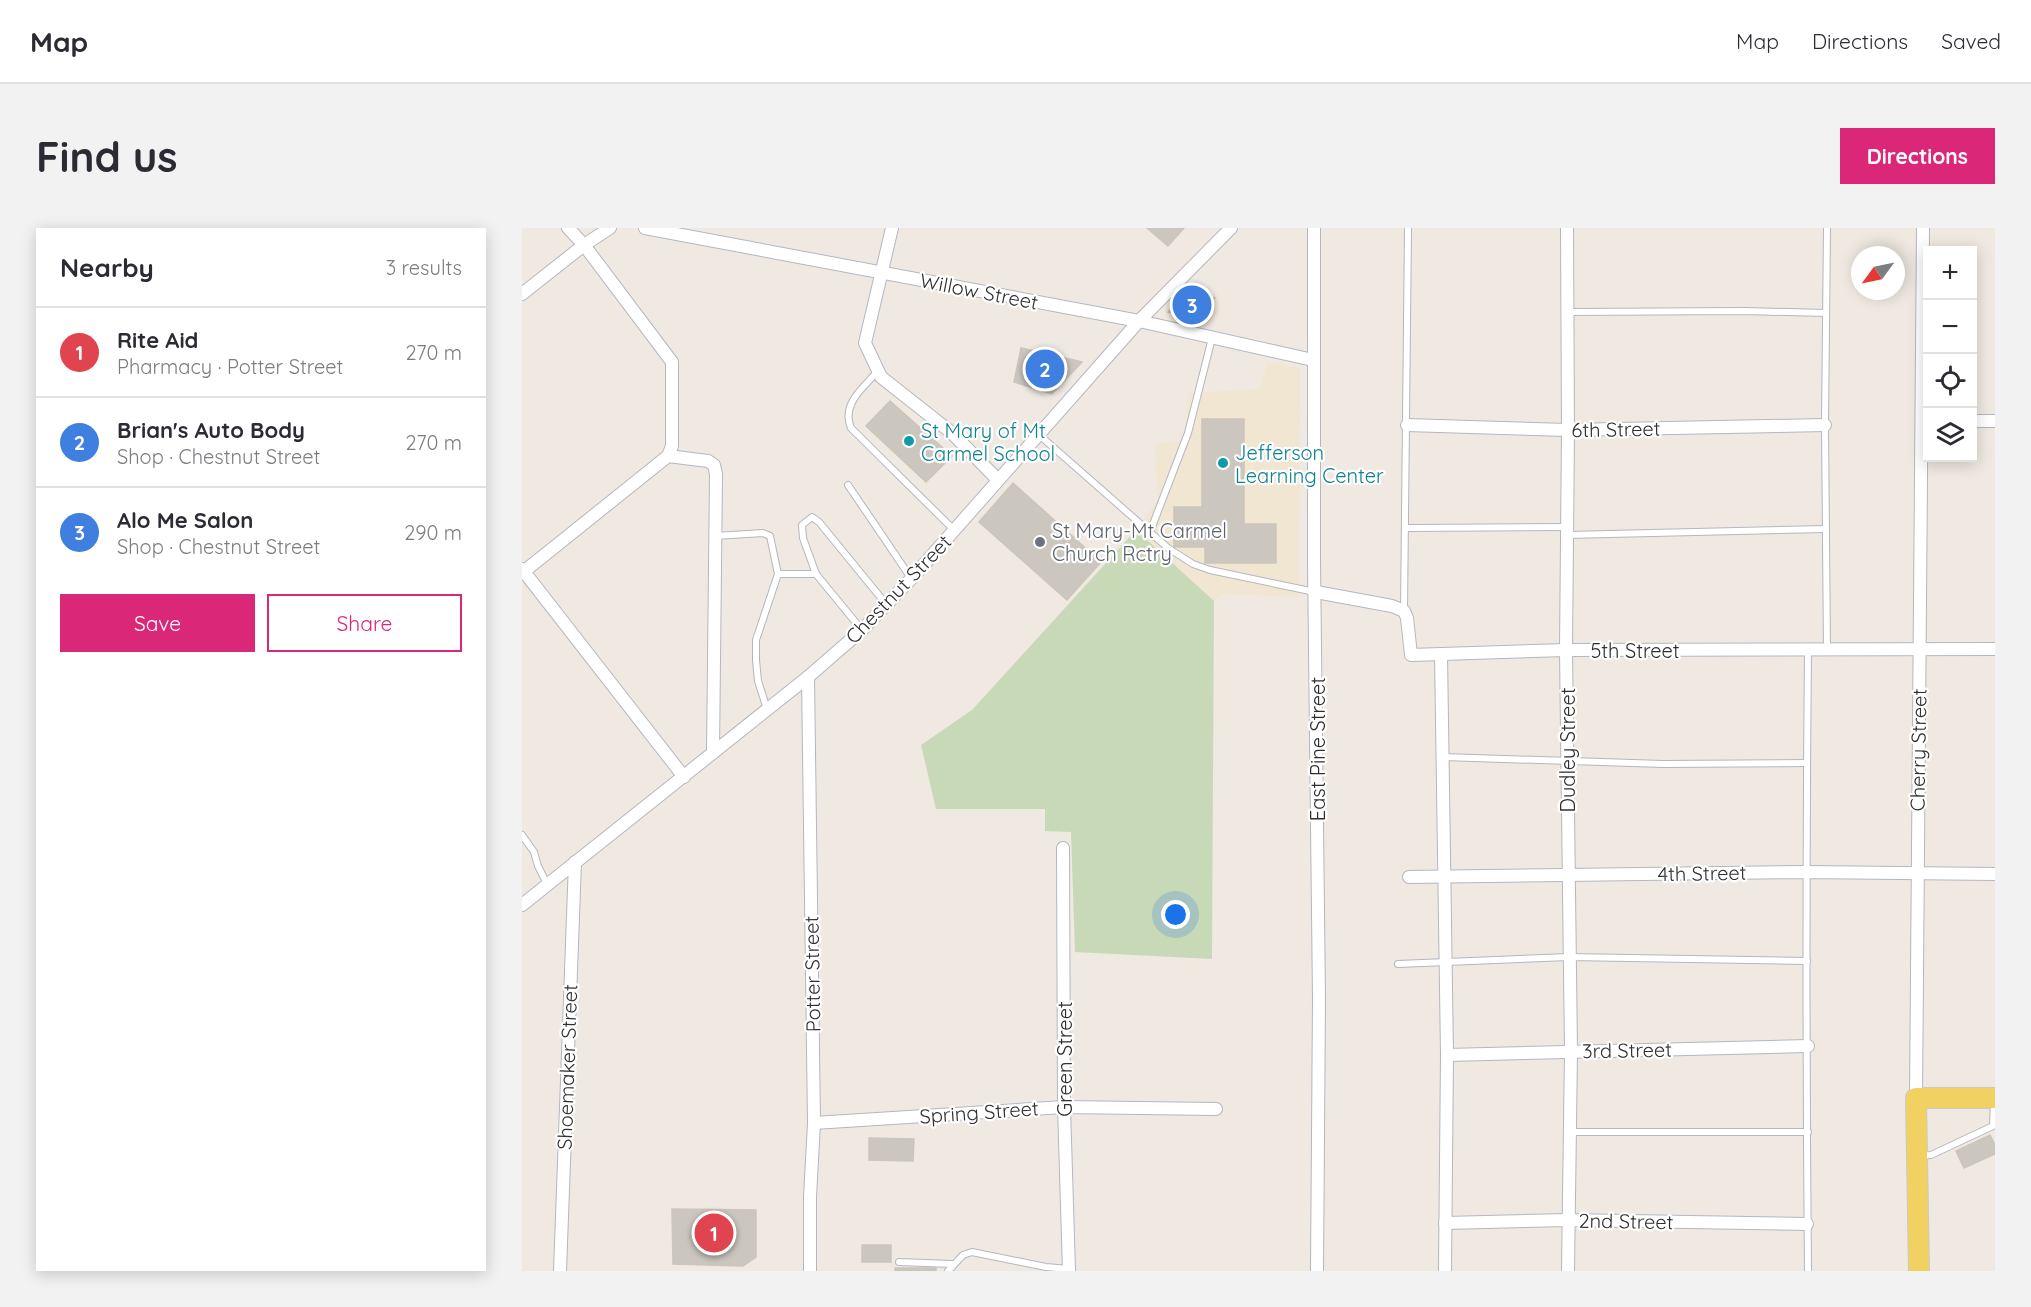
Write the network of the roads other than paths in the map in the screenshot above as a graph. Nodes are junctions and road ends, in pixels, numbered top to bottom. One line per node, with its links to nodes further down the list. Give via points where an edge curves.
1 (568, 228): 11 (street)
2 (610, 228): 11 (street)
3 (645, 228): 12 (street, Willow Street)
4 (892, 228): 12 (street)
5 (1231, 228): 16 (street, Chestnut Street)
6 (1314, 228): 18 (street, East Pine Street)
7 (1408, 228): 23 (lane)
8 (1567, 228): 14 (street, Dudley Street)
9 (1827, 228): 15 (lane)
10 (1923, 228): 20 (street, Cherry Street)
11 (584, 245): 13 (street); 27 (street, via 672,362 672,446)
12 (882, 272): 16 (street, Willow Street); 19 (street, via 865,343)
13 (522, 294)
14 (1568, 312): 15 (lane); 25 (street, Dudley Street)
15 (1827, 314): 24 (lane)
16 (1139, 321): 17 (street, Willow Street); 26 (street, Chestnut Street)
17 (1212, 338): 18 (street, Willow Street); 35 (lane, via 1188,433)
18 (1313, 360): 41 (street, East Pine Street)
19 (878, 370): 29 (street, via 881,377 952,433); 33 (lane, via 848,409 851,428)
20 (1924, 408)
21 (1977, 421): 22 (street)
22 (1995, 421)
23 (1407, 425): 25 (street, 6th Street); 31 (lane)
24 (1825, 425): 25 (street, 6th Street); 32 (lane)
25 (1568, 430): 34 (street, Dudley Street)
26 (1038, 434): 29 (street, Chestnut Street); 35 (lane)
27 (668, 456): 36 (street, via 714,465); 37 (street)
28 (1923, 460): 49 (street, Cherry Street)
29 (998, 480): 33 (street, Chestnut Street)
30 (848, 485): 40 (lane)
31 (1406, 528): 34 (lane); 43 (lane)
32 (1826, 529): 34 (lane); 48 (lane)
33 (954, 530): 40 (street, Chestnut Street)
34 (1567, 531): 46 (street, Dudley Street)
35 (1150, 532): 41 (lane, via 1192,564)
36 (715, 536): 38 (lane, via 770,536); 53 (street)
37 (523, 572): 57 (street)
38 (778, 574): 39 (lane); 52 (lane, via 756,640 758,681)
39 (816, 574): 42 (lane, via 801,530 812,517); 44 (lane)
40 (912, 578): 42 (street, Chestnut Street)
41 (1316, 592): 43 (street); 93 (street, East Pine Street)
42 (887, 605): 44 (street, Chestnut Street)
43 (1404, 611): 50 (street, 5th Street, via 1411,655)
44 (862, 630): 51 (street, Chestnut Street)
45 (1995, 649): 49 (street, 5th Street)
46 (1566, 650): 47 (street, 5th Street); 50 (street, 5th Street); 55 (street, Dudley Street)
47 (1808, 650): 48 (street, 5th Street); 56 (lane)
48 (1827, 650): 49 (street, 5th Street)
49 (1918, 650): 62 (street, Cherry Street)
50 (1441, 654): 54 (street)
51 (808, 677): 52 (street, Chestnut Street); 80 (street, Potter Street)
52 (767, 709): 53 (street, Chestnut Street)
53 (713, 753): 57 (street, Chestnut Street)
54 (1443, 757): 55 (lane); 66 (street)
55 (1567, 762): 56 (lane); 64 (street, Dudley Street)
56 (1807, 763): 61 (lane)
57 (684, 777): 60 (street, Chestnut Street)
58 (522, 835): 67 (lane)
59 (1063, 848): 78 (street, Green Street)
60 (575, 862): 67 (street, Chestnut Street); 91 (street, Shoemaker Street)
61 (1805, 872): 62 (street, 4th Street); 64 (street, 4th Street); 71 (lane)
62 (1917, 874): 63 (street, 4th Street); 76 (street, Cherry Street)
63 (1995, 874)
64 (1568, 875): 66 (street, 4th Street); 69 (street, Dudley Street)
65 (1409, 877): 66 (street, 4th Street)
66 (1444, 877): 70 (street)
67 (548, 884): 68 (street, Chestnut Street)
68 (522, 904)
69 (1569, 957): 70 (lane); 71 (lane); 74 (street, Dudley Street)
70 (1445, 960): 72 (lane); 75 (street)
71 (1807, 961): 73 (lane)
72 (1398, 963)
73 (1808, 1046): 74 (street, 3rd Street); 82 (lane)
74 (1570, 1051): 75 (street, 3rd Street); 81 (street, Dudley Street)
75 (1447, 1055): 85 (street)
76 (1916, 1098): 77 (main road); 83 (main road, Cherry Street)
77 (1995, 1098): 83 (lane, via 1993,1126 1931,1155)
78 (1064, 1107): 79 (street, Spring Street); 80 (street, Spring Street); 90 (street, Green Street)
79 (1216, 1109)
80 (814, 1123): 92 (street, Potter Street)
81 (1569, 1132): 82 (lane); 84 (street, Dudley Street)
82 (1808, 1132): 86 (lane)
83 (1917, 1156): 97 (main road, Cherry Street)
84 (1567, 1220): 85 (street, 2nd Street); 86 (street, 2nd Street); 95 (street, Dudley Street)
85 (1445, 1223): 94 (street)
86 (1807, 1224): 96 (lane)
87 (899, 1262): 88 (lane)
88 (951, 1269): 89 (lane, via 963,1254 972,1252)
89 (1046, 1269): 90 (lane)
90 (1069, 1270)
91 (560, 1271)
92 (810, 1271)
93 (1317, 1271)
94 (1445, 1271)
95 (1568, 1271)
96 (1808, 1271)
97 (1919, 1271)

